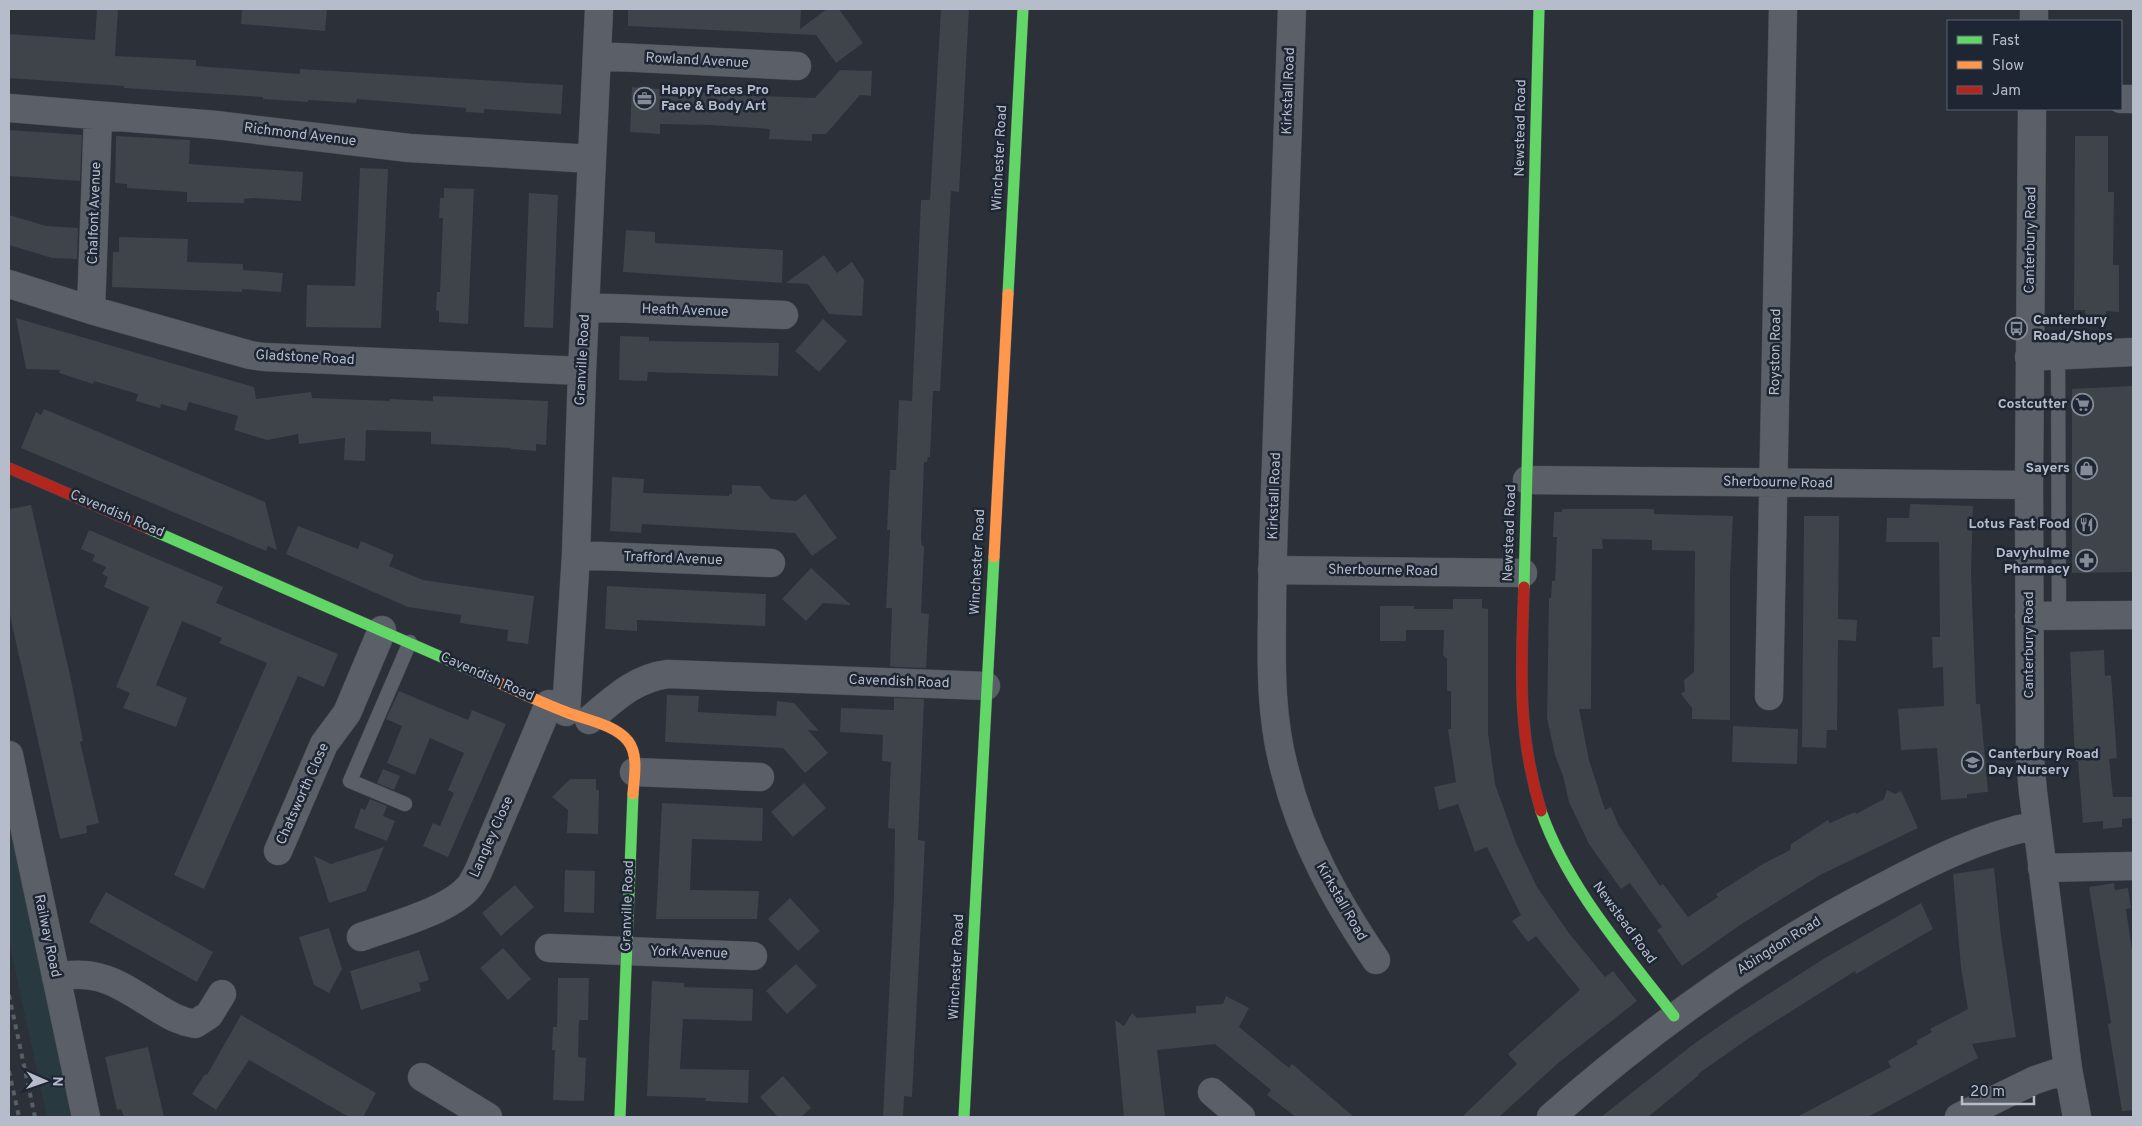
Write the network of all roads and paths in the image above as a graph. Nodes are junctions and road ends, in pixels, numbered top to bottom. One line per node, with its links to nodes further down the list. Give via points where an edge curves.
1 (599, 9): 6 (street, Granville Road)
2 (1023, 9): 33 (street, Winchester Road)
3 (1292, 9): 26 (street, Kirkstall Road)
4 (1539, 9): 21 (street, Newstead Road)
5 (1783, 9): 22 (street, Royston Road)
6 (597, 56): 7 (street, Rowland Avenue); 11 (street, Granville Road)
7 (797, 66)
8 (9, 108): 10 (street, Richmond Avenue)
9 (2032, 110): 18 (street, Canterbury Road)
10 (98, 116): 11 (street, Richmond Avenue, via 216,124 409,148); 14 (street, Chalfont Avenue)
11 (592, 160): 13 (street, Granville Road)
12 (9, 284): 14 (street, Gladstone Road)
13 (586, 307): 15 (street, Heath Avenue); 19 (street, Granville Road)
14 (91, 310): 19 (street, Gladstone Road, via 264,357)
15 (784, 315)
16 (2133, 352): 17 (street)
17 (2058, 356): 18 (street); 30 (lane)
18 (2030, 357): 23 (street, Canterbury Road)
19 (582, 371): 24 (street, Granville Road)
20 (9, 468): 31 (street, Cavendish Road)
21 (1528, 480): 22 (street, Sherbourne Road); 27 (street, Newstead Road)
22 (1774, 484): 23 (street, Sherbourne Road); 34 (street, Royston Road)
23 (2029, 485): 29 (street, Canterbury Road)
24 (576, 555): 25 (street, Trafford Avenue); 35 (street, Granville Road)
25 (771, 563)
26 (1272, 570): 27 (street, Sherbourne Road); 48 (street, Kirkstall Road, via 1271,669 1275,722 1284,771 1302,826 1324,877)
27 (1523, 573): 51 (street, Newstead Road, via 1521,685 1524,733 1532,780 1545,820 1571,875 1594,910)
28 (2133, 614): 30 (street)
29 (2029, 616): 30 (street); 40 (street, Canterbury Road, via 2030,759)
30 (2058, 616)
31 (382, 630): 32 (street, Cavendish Road); 41 (street, Chatsworth Close, via 348,713 324,744)
32 (410, 642): 35 (street, Cavendish Road); 39 (lane, via 350,781)
33 (986, 686): 35 (street, Cavendish Road, via 668,674 656,675); 58 (street, Winchester Road)
34 (1769, 696)
35 (568, 712): 37 (street, Granville Road, via 627,739 632,747); 44 (street, Langley Close, via 469,888 438,908)
36 (9, 755): 49 (street, Railway Road)
37 (634, 772): 38 (street); 46 (street, Granville Road)
38 (760, 777)
39 (405, 804)
40 (2037, 825): 43 (street, Canterbury Road); 51 (street, Abingdon Road, via 1999,834 1930,863 1840,909 1757,958)
41 (278, 851)
42 (2133, 866): 43 (street)
43 (2042, 868): 52 (street, Canterbury Road)
44 (361, 937)
45 (549, 948): 46 (street, York Avenue)
46 (626, 951): 47 (street, York Avenue); 57 (street, Granville Road)
47 (753, 956)
48 (1376, 960)
49 (56, 977): 50 (street, via 84,974 103,977 178,1020 195,1024 209,1015); 55 (street, Railway Road)
50 (222, 994)
51 (1674, 1016): 60 (street, Abingdon Road)
52 (2068, 1069): 61 (street, via 2035,1080); 62 (street, Canterbury Road)
53 (422, 1078): 56 (street)
54 (1212, 1092): 59 (street)
55 (86, 1117)
56 (488, 1117)
57 (620, 1117)
58 (964, 1117)
59 (1241, 1117)
60 (1551, 1117)
61 (1959, 1117)
62 (2077, 1117)

